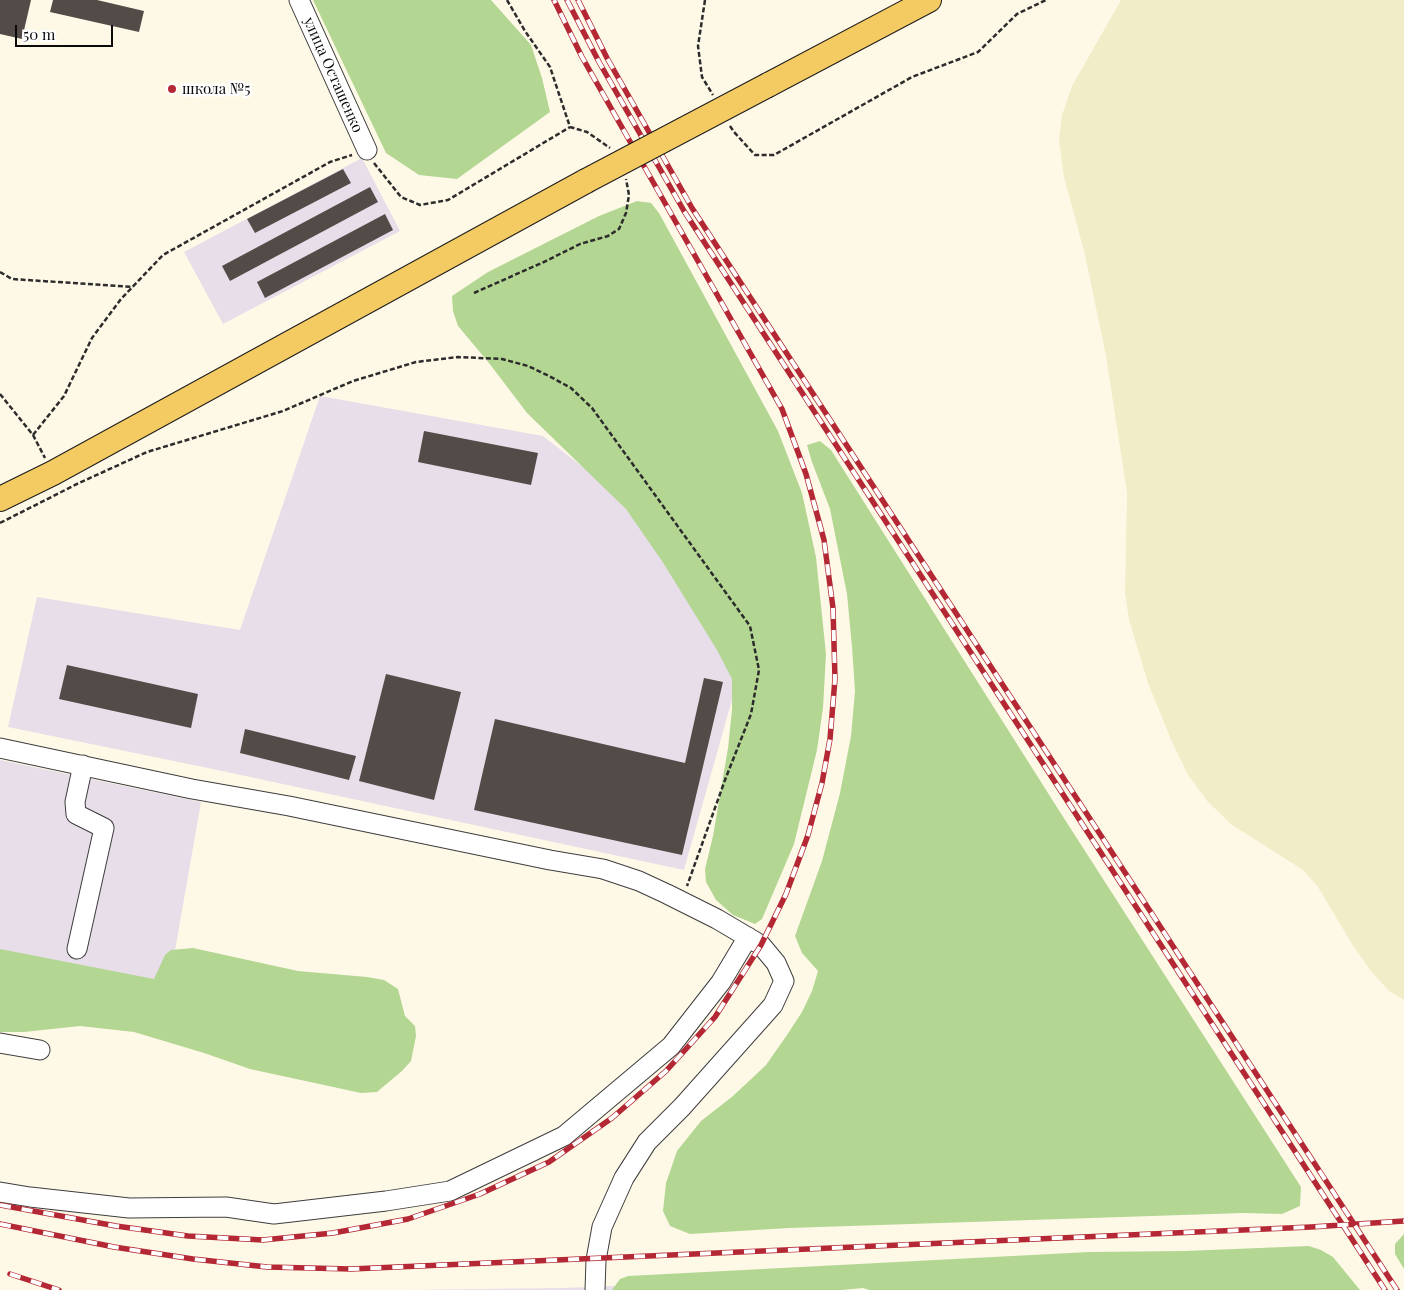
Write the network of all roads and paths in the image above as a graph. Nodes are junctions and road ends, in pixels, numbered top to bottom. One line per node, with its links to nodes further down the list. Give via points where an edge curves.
1 (299, 0): 9 (street, улица Осташенко)
2 (506, 0): 8 (path, via 550,67)
3 (704, 0): 6 (path, via 698,46 702,77)
4 (929, 0): 17 (main road, bridge, via 586,181)
5 (1046, 0): 7 (path, via 1017,14 978,52 912,77 774,155 755,155)
6 (716, 100)
7 (729, 124)
8 (570, 127): 9 (path, via 448,200 420,205 401,198 376,168); 10 (path, via 587,132)
9 (367, 150): 13 (path, via 330,162 163,255)
10 (614, 152)
11 (626, 176): 14 (path, via 629,195 619,229)
12 (0, 272): 13 (path, via 12,278)
13 (133, 287): 16 (path, via 92,338 64,396)
14 (474, 293)
15 (0, 394): 16 (path)
16 (32, 435): 17 (path)
17 (53, 473): 18 (main road)
18 (0, 500)
19 (0, 523): 22 (path, via 147,452 283,411 352,381 416,362 458,357 502,359 528,366 571,388 592,408 750,626 759,670 751,714)
20 (0, 748): 21 (street)
21 (82, 765): 22 (street, via 603,869); 24 (street, via 76,814 104,828)
22 (682, 902): 23 (street)
23 (748, 937): 27 (street, via 721,982 670,1046 648,1065 564,1136 450,1190 274,1214 226,1207 129,1208); 28 (street, via 761,945 776,963 784,981 773,1006 647,1142 624,1178 602,1227 596,1260)
24 (77, 949)
25 (0, 1043): 26 (street)
26 (40, 1050)
27 (0, 1192)
28 (596, 1290)

